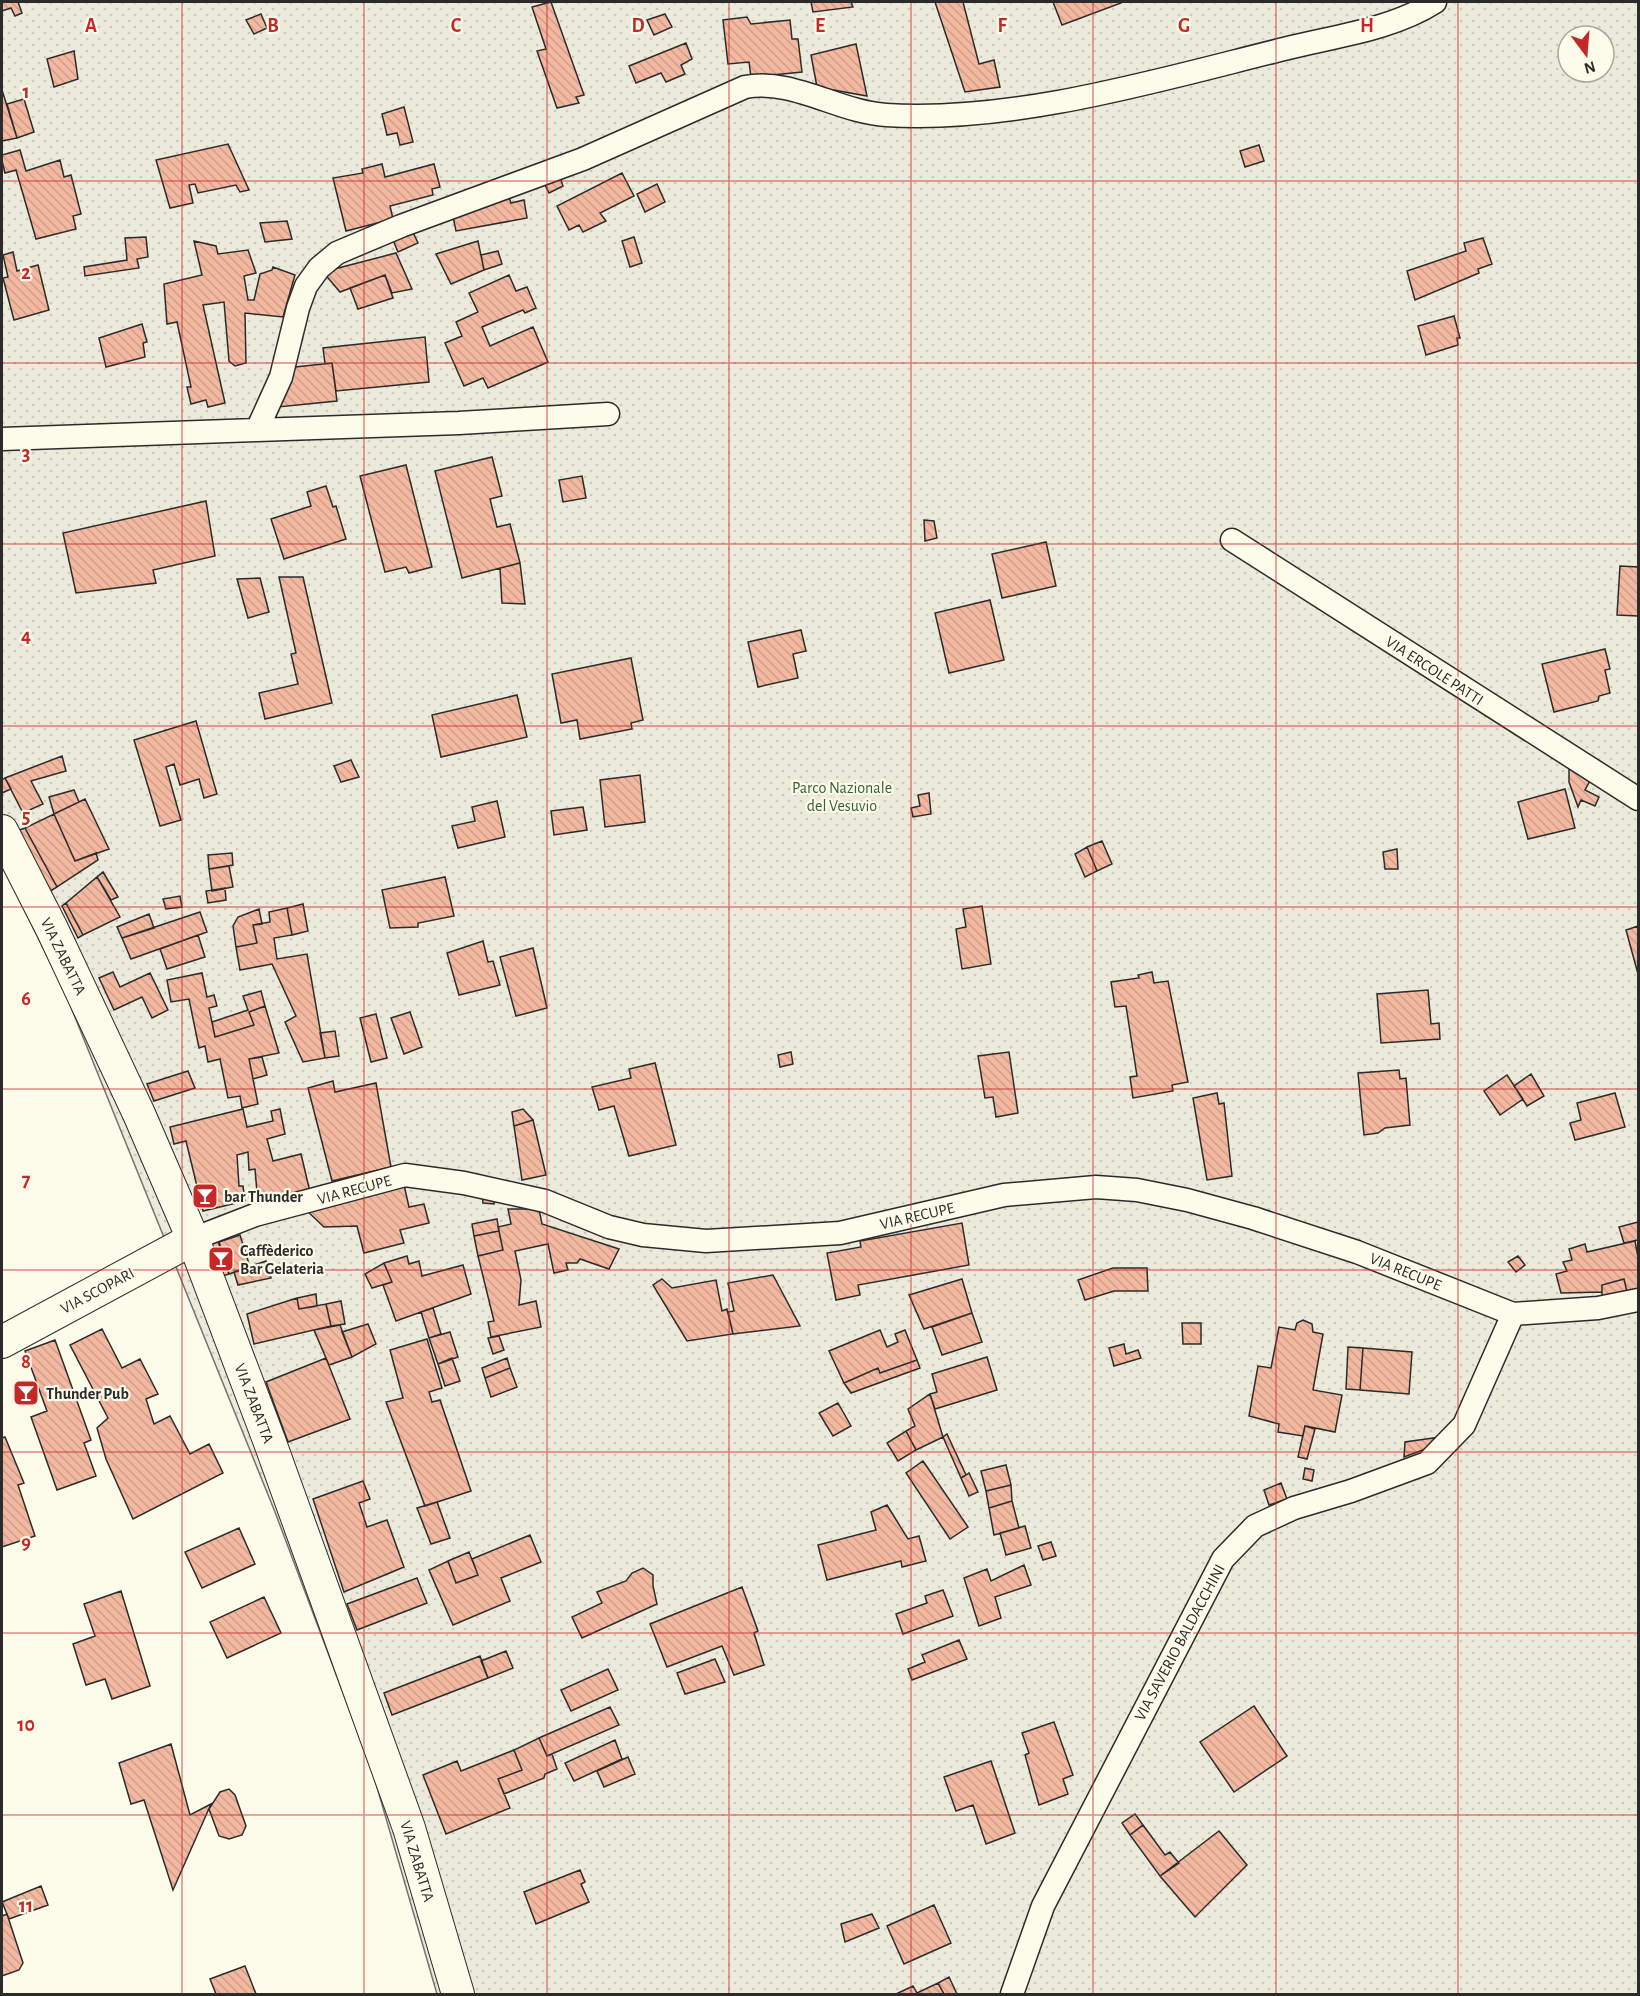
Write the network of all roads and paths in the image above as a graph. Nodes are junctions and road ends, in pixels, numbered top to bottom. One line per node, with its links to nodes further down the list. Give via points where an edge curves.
1 (1435, 2): 3 (street, via 1382,24 1170,77 999,110 884,115 771,86 757,85 730,92 583,159 338,253 319,268 306,286 283,369)
2 (608, 414): 3 (street)
3 (257, 430): 4 (street)
4 (2, 439)
5 (1232, 540): 6 (street, VIA ERCOLE PATTI)
6 (1638, 799)
7 (2, 831): 8 (street, VIA ZABATTA, via 52,929)
8 (193, 1239): 10 (street, VIA RECUPE, via 255,1215 405,1175 544,1201 609,1227 643,1235 706,1241 840,1233 1004,1195 1096,1187 1137,1190 1253,1218 1357,1252); 11 (street, VIA SCOPARI); 12 (street, VIA ZABATTA, via 409,1828)
9 (1638, 1300): 10 (street, VIA RECUPE, via 1598,1308)
10 (1513, 1314): 13 (street, VIA SAVERIO BALDACCHINI, via 1464,1425 1427,1463 1294,1508 1255,1526 1223,1559 1043,1906)
11 (2, 1342)
12 (458, 1995)
13 (1012, 1995)

